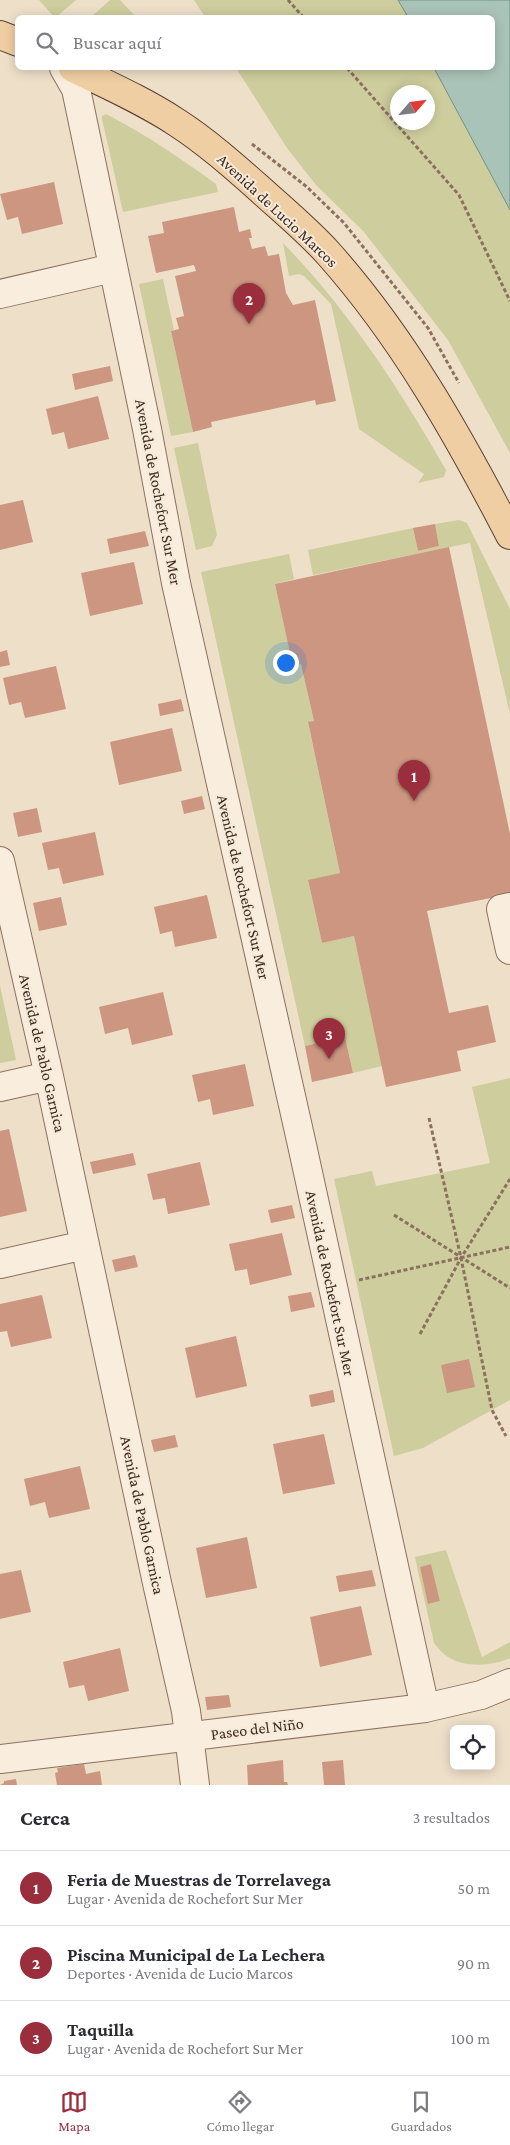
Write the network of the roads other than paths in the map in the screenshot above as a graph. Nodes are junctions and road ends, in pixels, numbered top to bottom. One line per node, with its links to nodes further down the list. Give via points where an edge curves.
1 (0, 35): 2 (main road)
2 (15, 41)
3 (65, 70): 5 (street, Avenida de Rochefort Sur Mer, via 76,89)
4 (77, 70): 7 (main road, Avenida de Lucio Marcos, via 176,122 229,161 327,252 374,309 419,372)
5 (113, 268): 6 (street); 16 (street, Avenida de Rochefort Sur Mer, via 176,583)
6 (0, 294)
7 (510, 535)
8 (0, 861): 11 (street, Avenida de Pablo Garnica)
9 (510, 907): 10 (street, via 501,909)
10 (510, 950)
11 (49, 1076): 12 (street); 13 (street, Avenida de Pablo Garnica)
12 (0, 1087)
13 (85, 1245): 14 (street); 17 (street, Avenida de Pablo Garnica)
14 (0, 1264)
15 (510, 1683): 16 (street, Paseo del Niño)
16 (425, 1708): 17 (street, Paseo del Niño)
17 (191, 1736): 18 (street, Paseo del Niño); 19 (street, Avenida de Pablo Garnica)
18 (0, 1759)
19 (195, 1785)

